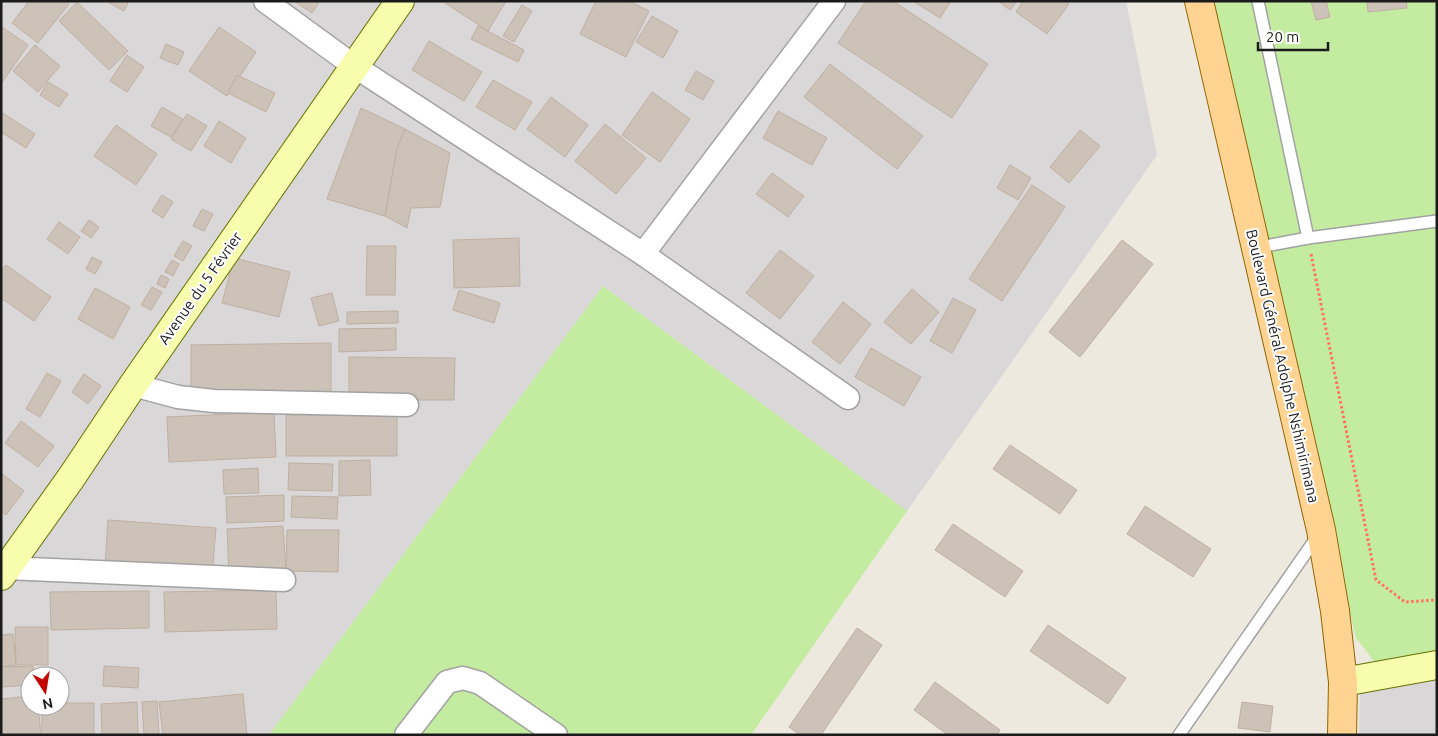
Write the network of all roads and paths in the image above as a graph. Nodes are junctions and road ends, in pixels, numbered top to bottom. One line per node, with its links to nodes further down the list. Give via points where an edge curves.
1 (265, 1): 6 (street)
2 (400, 1): 6 (street, Avenue du 5 Février)
3 (834, 1): 10 (street)
4 (1199, 1): 9 (main road, Boulevard Général Adolphe Nshimirimana)
5 (1258, 1): 8 (lane)
6 (354, 66): 10 (street); 11 (street, Avenue du 5 Février)
7 (1437, 221): 8 (lane)
8 (1308, 238): 9 (lane); 17 (path, via 1376,580 1405,602)
9 (1255, 248): 14 (main road, Boulevard Général Adolphe Nshimirimana)
10 (643, 254): 12 (street)
11 (133, 386): 13 (street, via 178,397 214,401); 15 (street, Avenue du 5 Février)
12 (848, 398)
13 (407, 405)
14 (1321, 530): 19 (main road, Boulevard Général Adolphe Nshimirimana); 22 (lane)
15 (4, 572): 16 (street)
16 (284, 580)
17 (1437, 600)
18 (1437, 665): 19 (street)
19 (1343, 682): 23 (main road, Boulevard Général Adolphe Nshimirimana)
20 (406, 735): 21 (street, via 447,682 463,678 480,683)
21 (556, 735)
22 (1179, 735)
23 (1342, 735)

